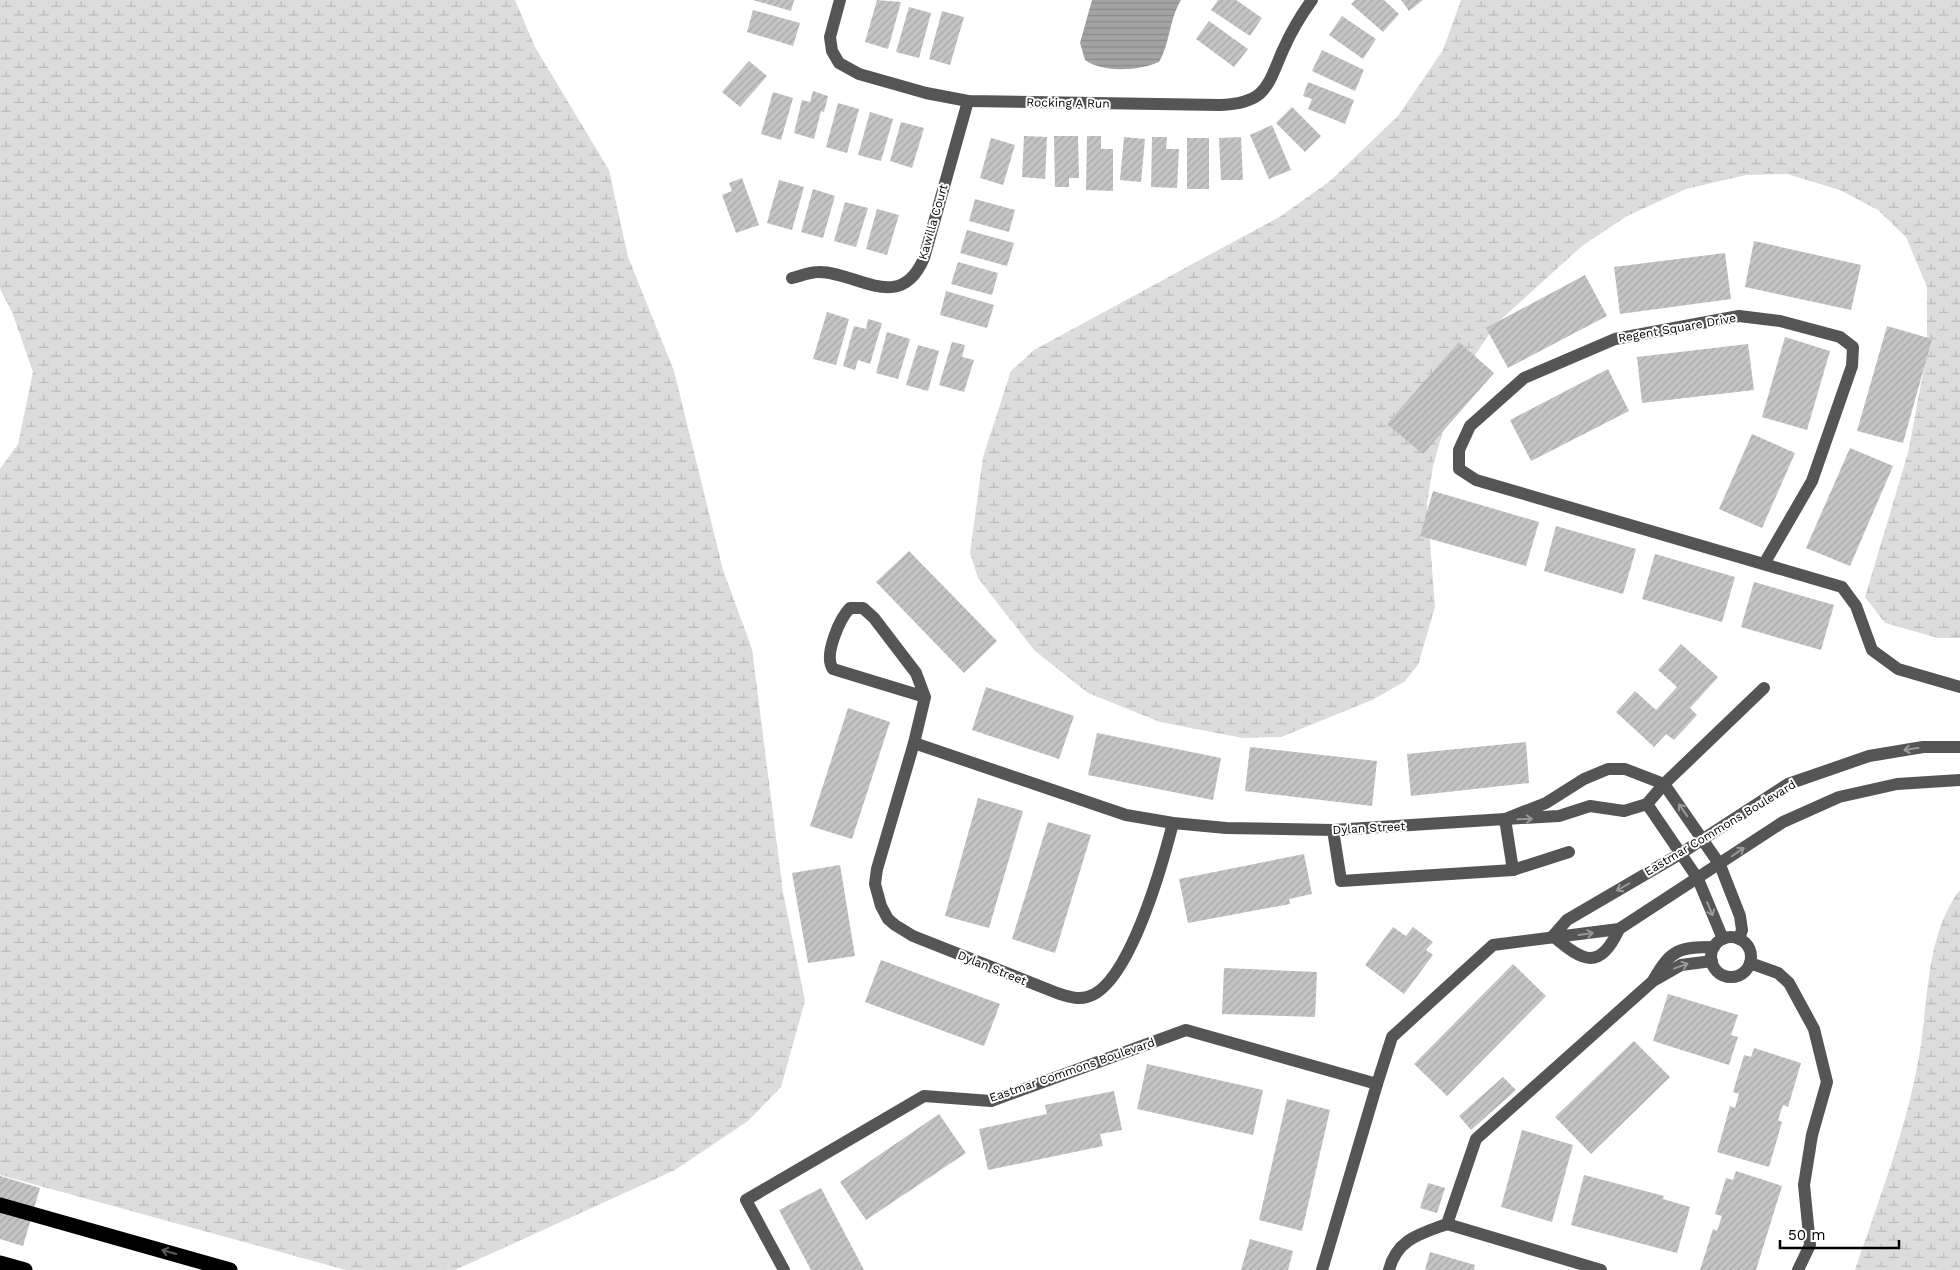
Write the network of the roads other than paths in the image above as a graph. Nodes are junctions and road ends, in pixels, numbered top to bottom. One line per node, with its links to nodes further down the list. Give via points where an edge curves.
1 (840, 0): 3 (street, Rocking A Run, via 830,42 834,56 845,68 866,77)
2 (1312, 0): 3 (street, Rocking A Run, via 1270,81 1261,93 1247,102 1220,105)
3 (968, 101): 4 (street, Kawilla Court, via 924,258 916,272 890,287 820,272)
4 (792, 278)
5 (1764, 564): 5 (street, Regent Square Drive, via 1812,481 1828,439 1852,366 1853,347 1840,337 1780,321 1739,316 1615,339 1524,378 1470,426 1459,450 1459,469 1476,480); 6 (street, Regent Square Drive, via 1842,587 1856,606 1872,650 1898,670)
6 (1960, 687)
7 (1764, 688): 12 (street)
8 (925, 697): 8 (street, via 916,673 874,618 863,608 850,608 841,619 829,656 833,669); 9 (street, Dylan Street)
9 (914, 743): 15 (street, Dylan Street, via 1126,815); 15 (street, Dylan Street, via 877,869 876,884 888,919 913,936 1057,993 1075,998 1093,995 1105,986 1127,954 1138,936)
10 (1960, 747): 17 (street, Eastmar Commons Boulevard, one-way to 17, via 1923,747 1869,756 1788,784)
11 (1960, 780): 20 (street, one-way to 11, via 1783,822 1839,797 1897,784)
12 (1664, 784): 13 (street); 14 (street, Dylan Street, via 1625,770 1608,769 1584,778 1546,803); 17 (street, one-way to 12)
13 (1647, 804): 14 (street, Dylan Street, one-way to 13, via 1559,816 1590,806 1624,811); 19 (street)
14 (1505, 819): 16 (street, Dylan Street); 21 (street)
15 (1172, 823): 16 (street, Dylan Street, via 1244,829)
16 (1333, 830): 21 (street, via 1341,881)
17 (1703, 839): 19 (street, Eastmar Commons Boulevard); 20 (street)
18 (1569, 852): 21 (street)
19 (1680, 854): 22 (street); 24 (street, Eastmar Commons Boulevard, one-way to 24, via 1567,920)
20 (1720, 865): 22 (street); 25 (street, via 1740,916 1742,930)
21 (1513, 870)
22 (1698, 879): 23 (street); 26 (street, one-way to 26)
23 (1619, 929): 24 (street, one-way to 23); 24 (street, via 1611,947 1598,956 1588,958 1576,956)
24 (1553, 936): 30 (street, via 1493,945 1392,1037)
25 (1739, 939): 26 (street); 28 (street, via 1749,947)
26 (1719, 943): 27 (street); 29 (street, via 1675,950)
27 (1712, 961): 28 (street, via 1720,973 1734,976 1746,970); 29 (street, one-way to 27, via 1681,965)
28 (1750, 963): 40 (street, via 1772,970 1789,983 1814,1029 1827,1082 1812,1135 1804,1185 1810,1245)
29 (1653, 982): 32 (street, via 1476,1139)
30 (1377, 1084): 36 (street, Eastmar Commons Boulevard, via 1186,1030 990,1101 924,1096 746,1200); 37 (street)
31 (0, 1205): 35 (highway, one-way to 31)
32 (1447, 1224): 38 (street, via 1405,1242 1393,1256); 39 (street)
33 (0, 1262): 34 (highway)
34 (25, 1270)
35 (230, 1270)
36 (784, 1270)
37 (1322, 1270)
38 (1389, 1270)
39 (1601, 1270)
40 (1798, 1270)

